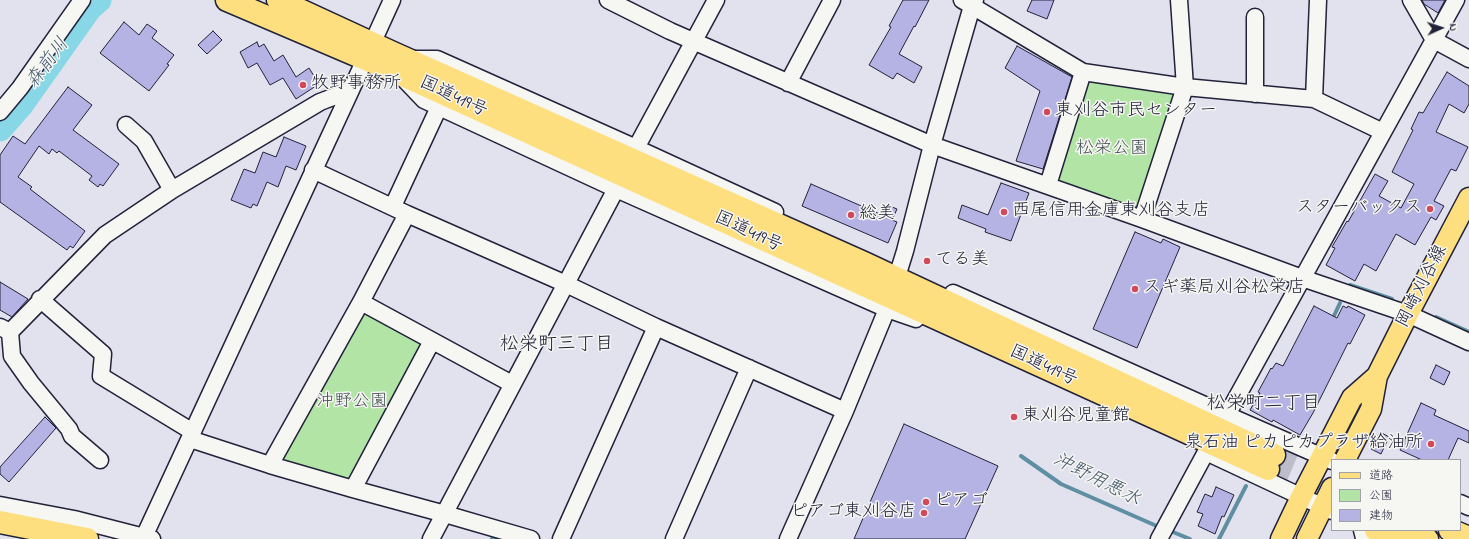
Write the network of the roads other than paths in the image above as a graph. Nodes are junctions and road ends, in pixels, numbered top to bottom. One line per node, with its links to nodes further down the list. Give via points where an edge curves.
1 (82, 0): 26 (street)
2 (227, 0): 16 (highway, 国道419号)
3 (278, 0): 16 (highway, 国道419号)
4 (392, 0): 16 (street)
5 (608, 0): 15 (street)
6 (716, 0): 15 (street)
7 (832, 0): 20 (street)
8 (1179, 0): 21 (street)
9 (1318, 0): 24 (street)
10 (1410, 0): 14 (street)
11 (1456, 0): 14 (street)
12 (970, 2): 19 (street); 29 (street)
13 (1255, 17): 23 (street)
14 (1434, 40): 17 (street); 28 (street)
15 (694, 41): 20 (street); 30 (street)
16 (368, 51): 18 (highway, 国道419号); 22 (street)
17 (1469, 59)
18 (402, 66): 25 (street, via 424,100); 30 (street, via 437,59); 41 (highway, 国道419号)
19 (1083, 72): 21 (street); 32 (street)
20 (788, 83): 29 (street)
21 (1185, 87): 23 (street); 38 (street)
22 (352, 90): 31 (street); 34 (street, via 320,102)
23 (1255, 94): 24 (street)
24 (1314, 99): 28 (street)
25 (439, 107): 33 (street); 36 (street)
26 (0, 112)
27 (126, 126): 34 (street, via 144,141)
28 (1383, 132): 39 (street)
29 (932, 145): 32 (street); 41 (street)
30 (636, 148): 41 (street)
31 (313, 170): 36 (street); 54 (street)
32 (1048, 185): 38 (street)
33 (616, 189): 40 (street); 41 (street)
34 (172, 190): 42 (street, via 105,235)
35 (1469, 198): 44 (main road, 岡崎刈谷線)
36 (393, 206): 37 (street)
37 (408, 214): 40 (street); 43 (street)
38 (1142, 219): 39 (street)
39 (1302, 278): 44 (street); 53 (street)
40 (566, 284): 45 (street); 51 (street)
41 (894, 288): 52 (street); 53 (street); 55 (street, via 908,316); 59 (highway, 国道419号)
42 (40, 299): 46 (street); 54 (street, via 103,354 101,376)
43 (361, 302): 47 (street); 60 (street)
44 (1408, 314): 48 (street); 50 (main road, 岡崎刈谷線)
45 (656, 327): 49 (street); 77 (street)
46 (5, 330): 58 (street, via 12,356 31,383 72,436)
47 (432, 341): 51 (street); 61 (street)
48 (1469, 342)
49 (749, 368): 52 (street); 78 (street)
50 (1378, 376): 56 (main road, 岡崎刈谷線, via 1352,398); 57 (main road, 岡崎刈谷線, via 1371,409)
51 (512, 384): 66 (street)
52 (845, 411): 79 (street)
53 (1227, 415): 56 (street)
54 (192, 435): 60 (street); 72 (street)
55 (1206, 452): 63 (street); 80 (street)
56 (1327, 459): 63 (main road, 岡崎刈谷線)
57 (1346, 459)
58 (100, 460)
59 (1271, 462)
60 (270, 465): 61 (street)
61 (353, 489): 66 (street)
62 (1331, 493): 65 (main road)
63 (1301, 497): 65 (street); 81 (main road, 岡崎刈谷線)
64 (0, 505): 72 (street, via 74,519)
65 (1328, 509): 82 (main road)
66 (445, 514): 75 (street); 76 (street)
67 (0, 522): 74 (highway)
68 (1362, 531): 83 (street, via 1364,538)
69 (1378, 531): 84 (highway)
70 (1408, 531): 85 (highway)
71 (1452, 531): 73 (highway)
72 (146, 538)
73 (1469, 538)
74 (87, 539)
75 (431, 539)
76 (531, 539)
77 (561, 539)
78 (674, 539)
79 (788, 539)
80 (1160, 539)
81 (1281, 539)
82 (1307, 539)
83 (1367, 539)
84 (1396, 539)
85 (1427, 539)

